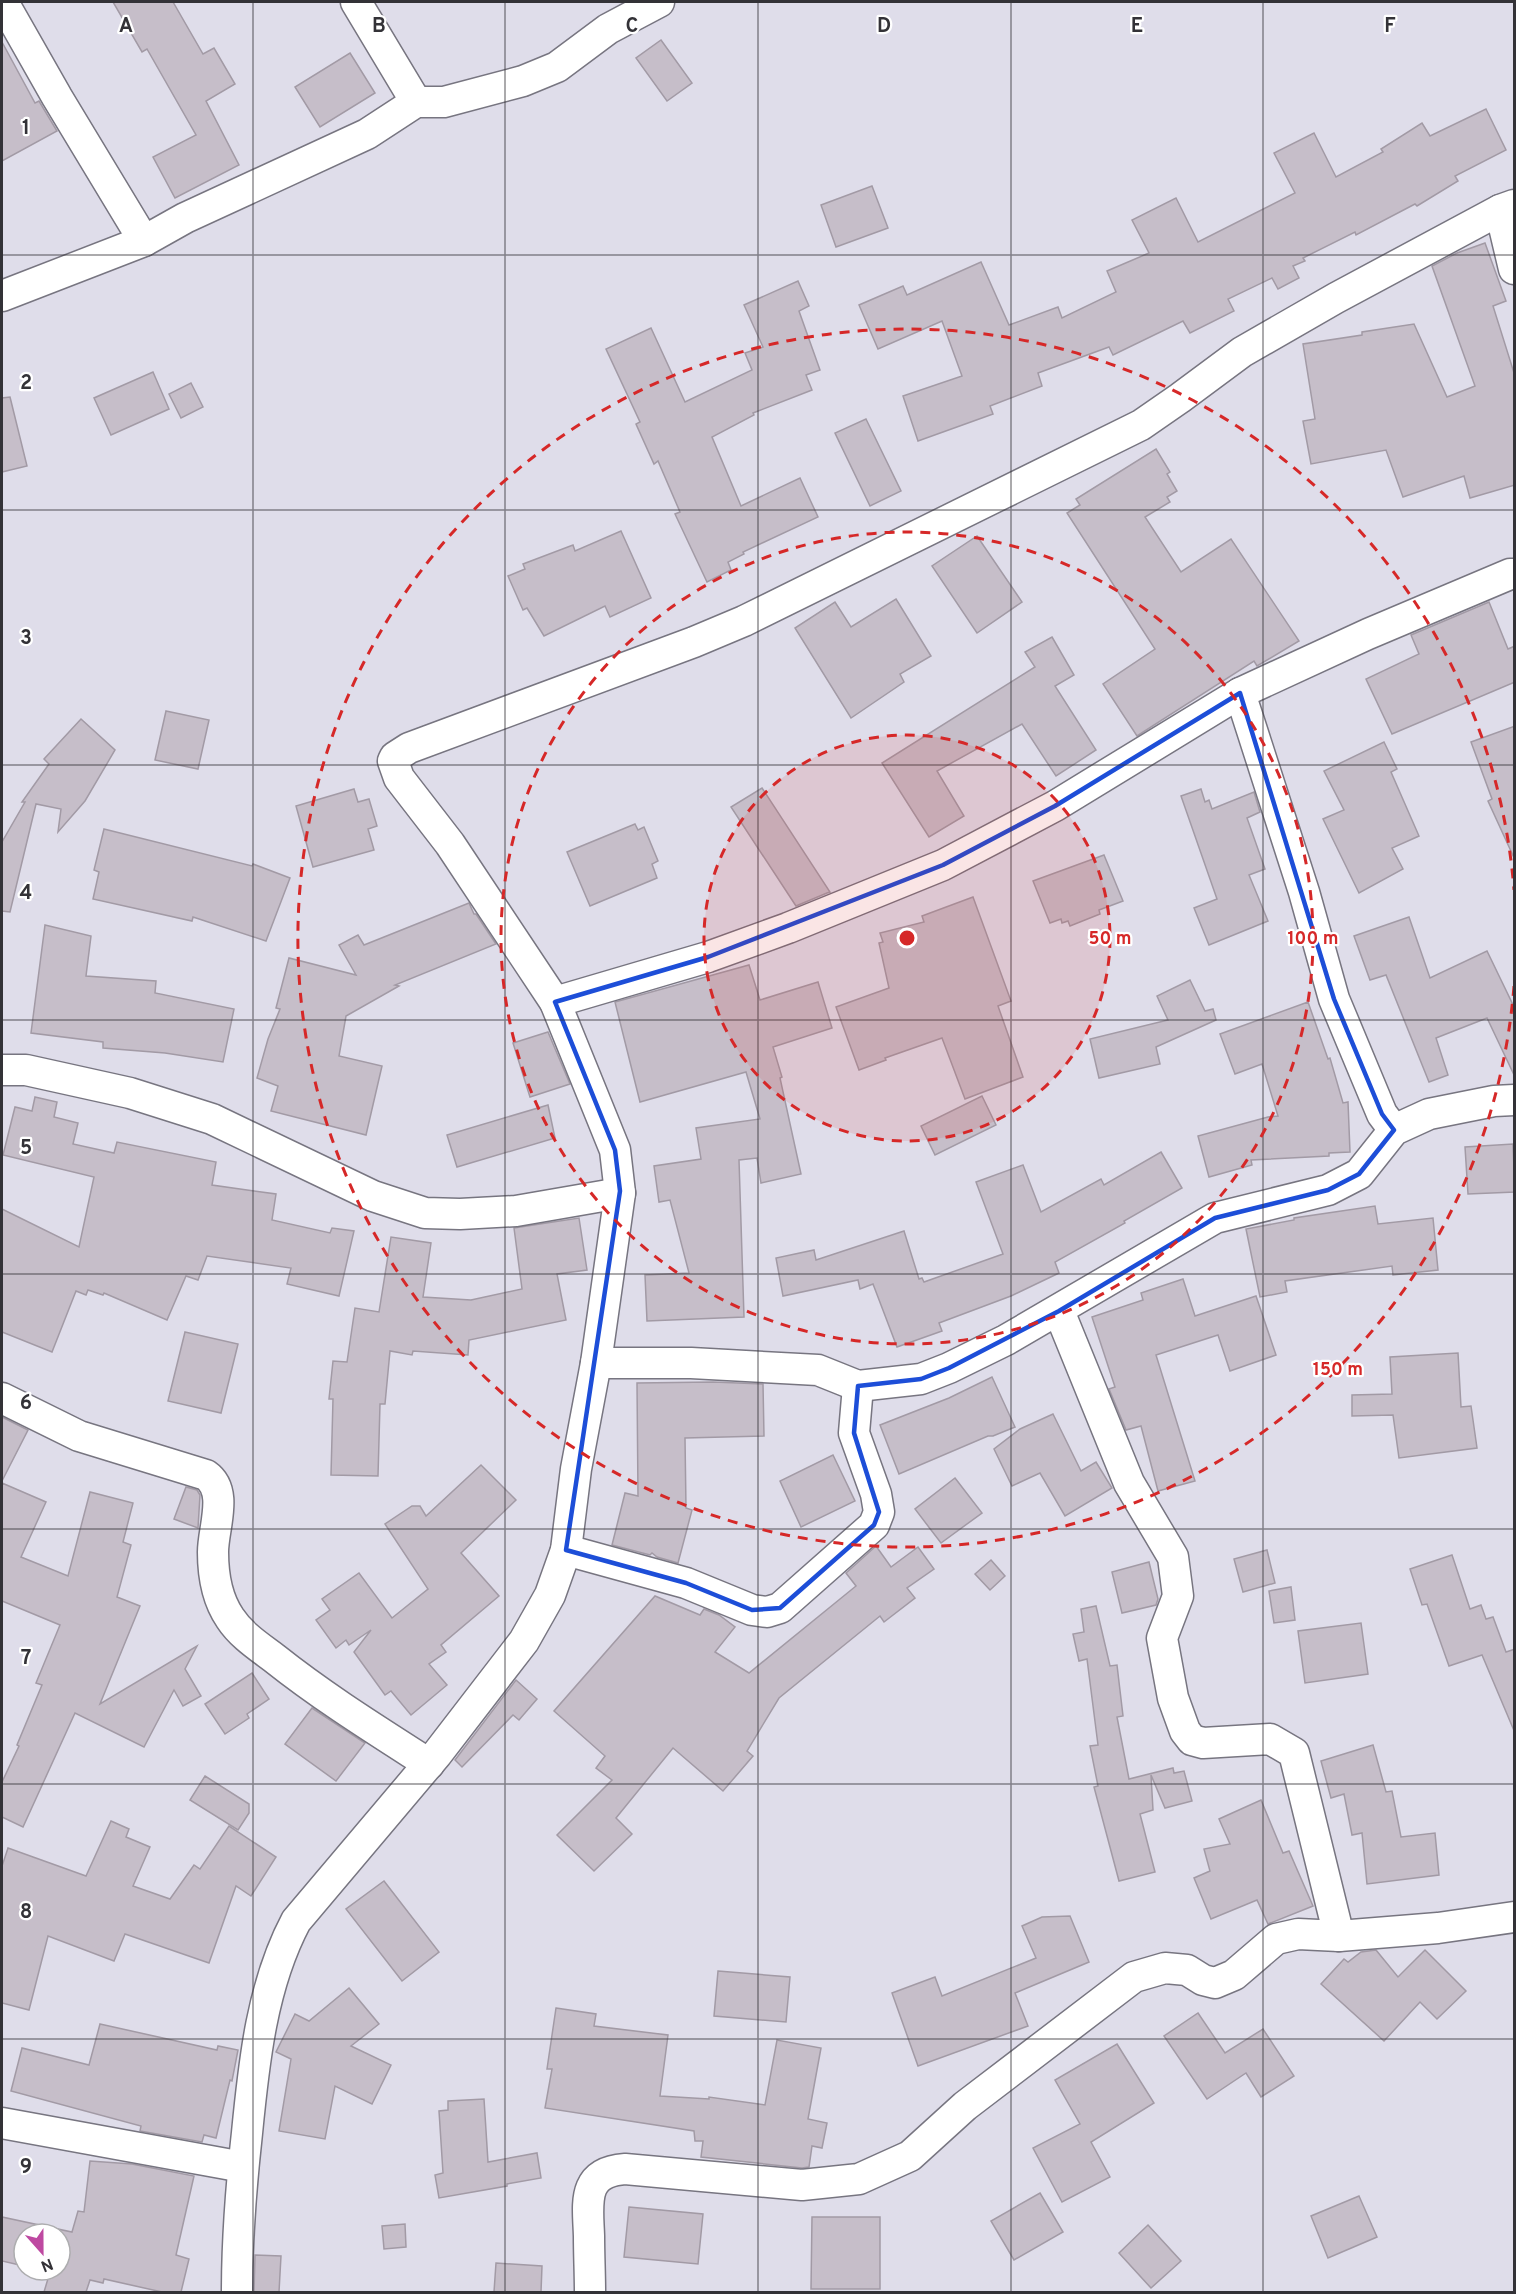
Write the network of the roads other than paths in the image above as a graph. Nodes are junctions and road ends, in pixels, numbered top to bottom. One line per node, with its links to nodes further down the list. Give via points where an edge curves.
1 (3, 2): 6 (street)
2 (356, 2): 4 (street)
3 (659, 2): 4 (street, via 608,29 557,67 531,78 444,102)
4 (416, 102): 6 (street, via 367,134)
5 (1507, 208): 7 (street); 11 (street, via 1242,352 1141,425 744,621 394,757 399,778 450,844)
6 (144, 241): 8 (street)
7 (1515, 269)
8 (2, 296)
9 (1515, 574): 10 (street, via 1368,634)
10 (1240, 693): 11 (street, via 1056,806 943,865 708,957); 14 (street, via 1334,999 1383,1114)
11 (555, 1002): 15 (street, via 615,1150)
12 (2, 1070): 15 (street, via 26,1070 130,1093 212,1119 373,1196 424,1213 516,1211)
13 (1515, 1100): 14 (street, via 1429,1114)
14 (1394, 1130): 16 (street, via 1359,1174 1328,1190 1215,1218)
15 (620, 1193): 17 (street)
16 (1059, 1311): 18 (street, via 987,1350 921,1379); 23 (street, via 1128,1483 1173,1557 1178,1596 1162,1638 1173,1698 1185,1731 1192,1740 1203,1743 1270,1739 1294,1753)
17 (596, 1363): 18 (street, via 692,1363 818,1370); 20 (street)
18 (858, 1386): 20 (street, via 854,1433 879,1512 874,1525 780,1608 767,1612 752,1610 686,1583)
19 (2, 1398): 21 (street, via 79,1436 212,1479 218,1499 214,1576 230,1618 245,1635 311,1688)
20 (566, 1550): 21 (street, via 550,1594 525,1641)
21 (429, 1764): 25 (street, via 296,1920 285,1941 258,2042)
22 (1515, 1917): 23 (street)
23 (1339, 1936): 27 (street, via 1298,1934 1276,1940 1234,1975 1215,1983 1187,1970 1165,1968 1134,1977 965,2106 910,2156 859,2179 802,2185 625,2169 606,2173 595,2183 587,2201)
24 (2, 2123): 25 (street)
25 (243, 2167): 26 (street, via 237,2226)
26 (237, 2292)
27 (590, 2292)

